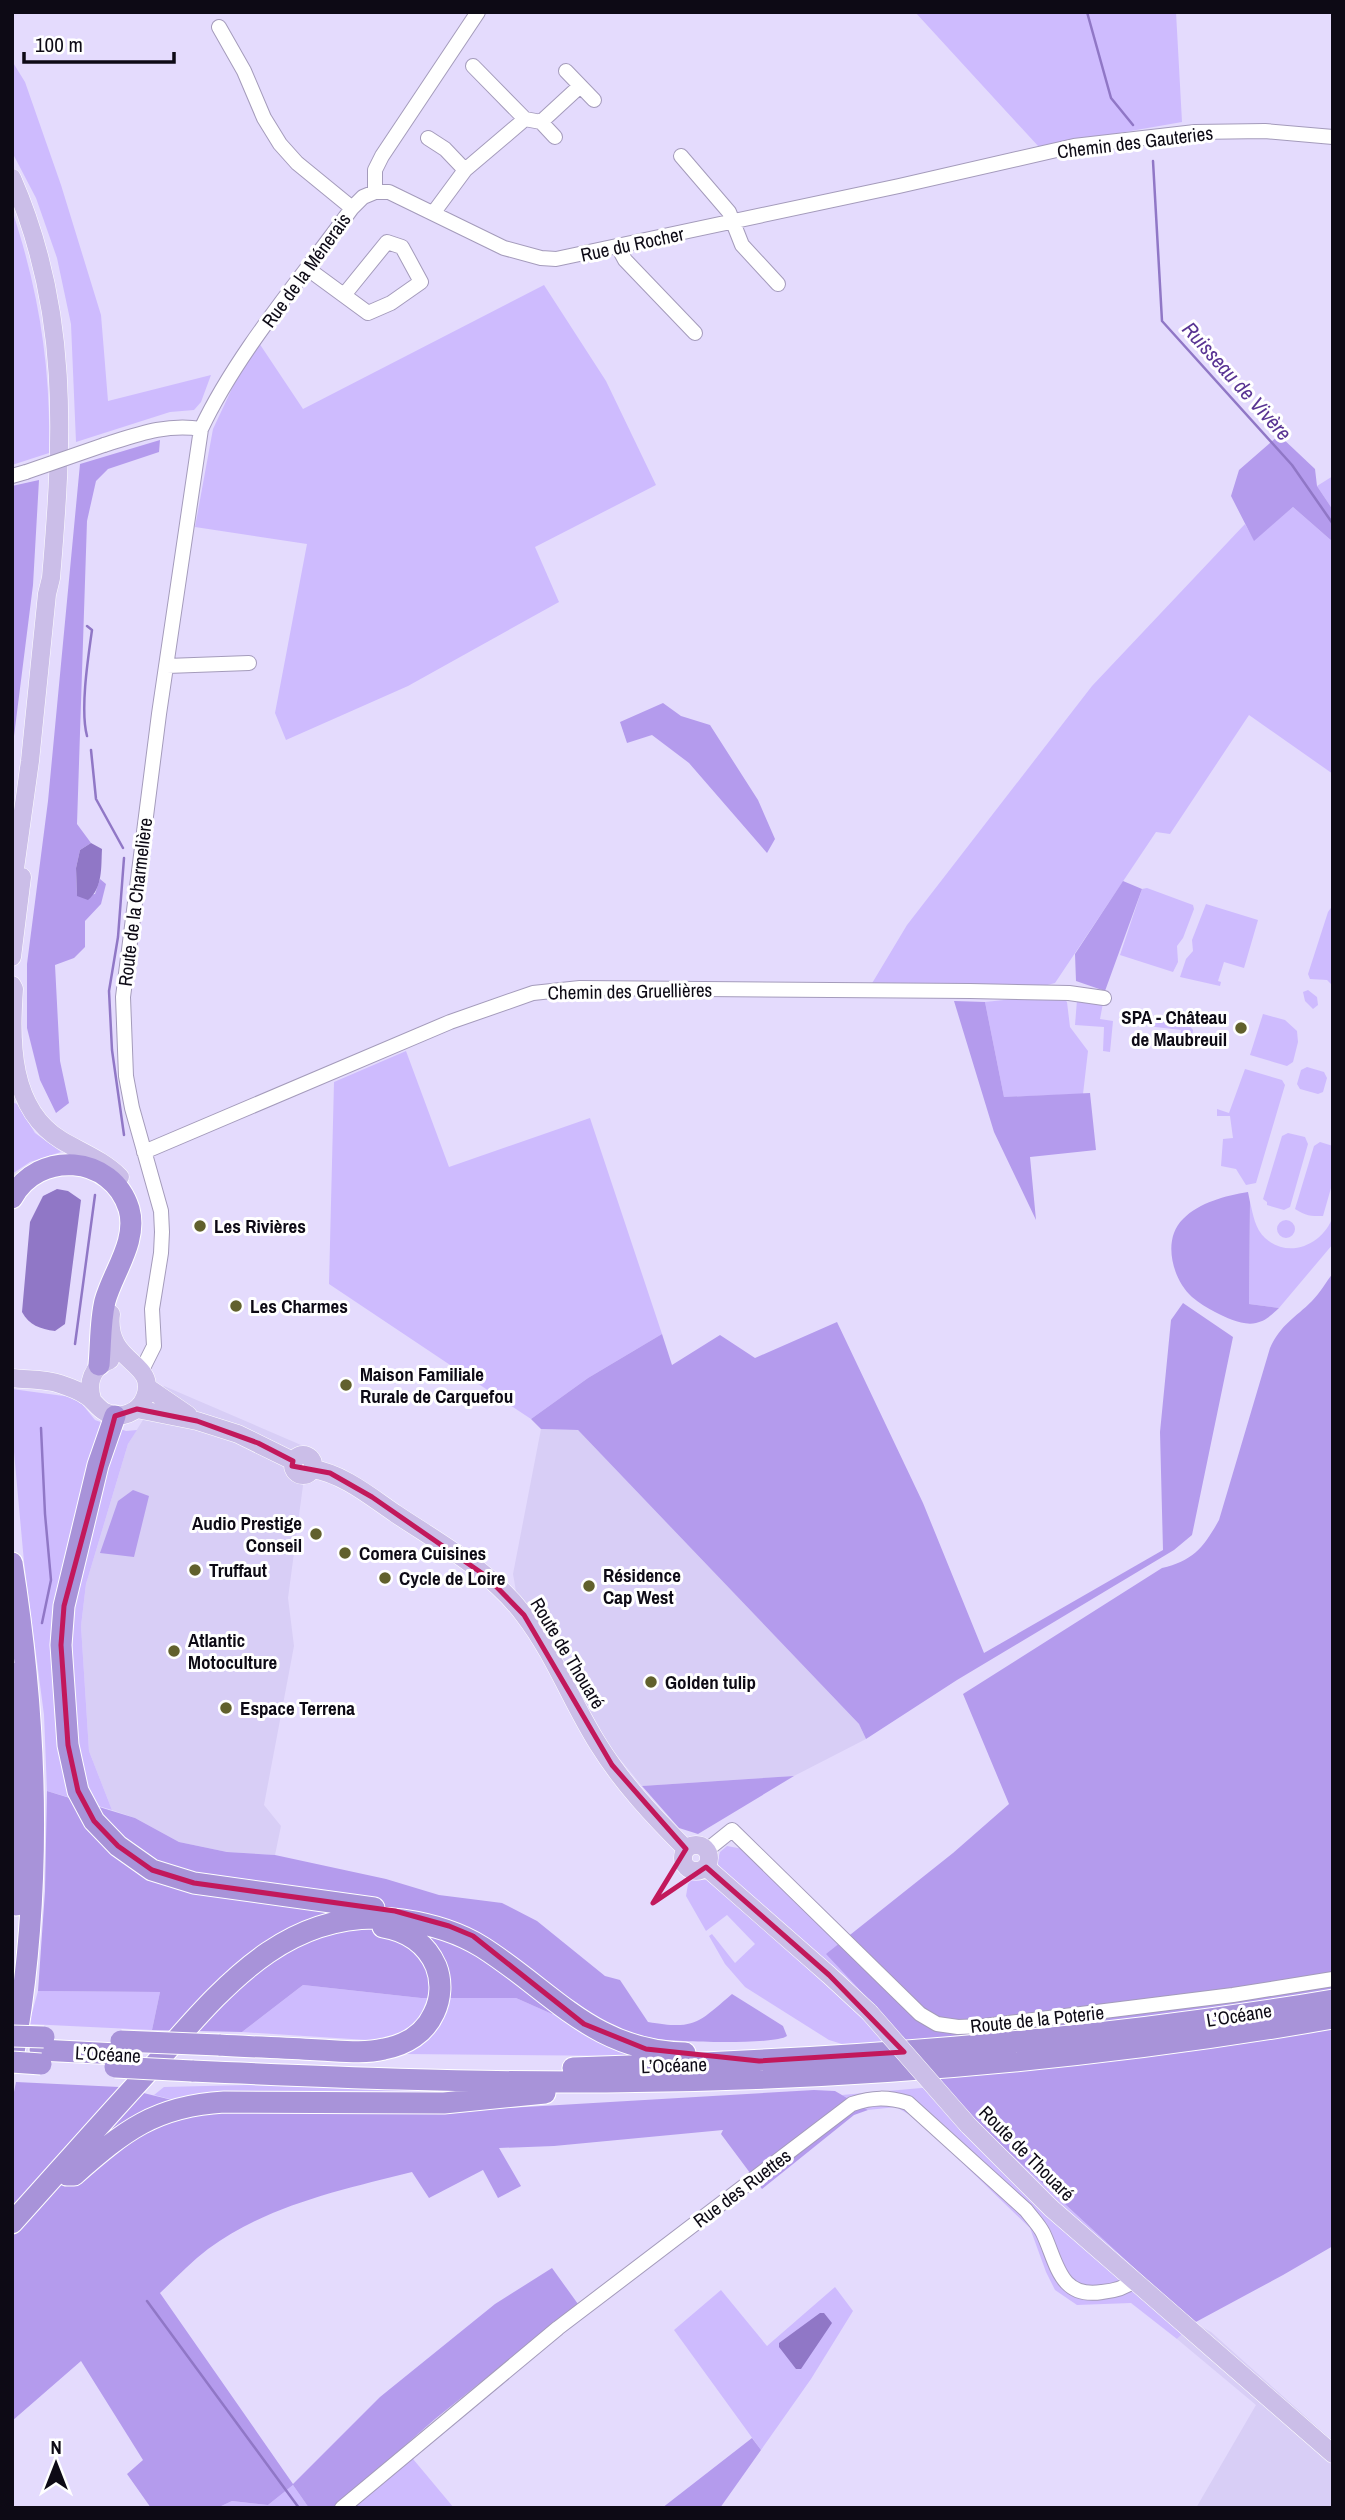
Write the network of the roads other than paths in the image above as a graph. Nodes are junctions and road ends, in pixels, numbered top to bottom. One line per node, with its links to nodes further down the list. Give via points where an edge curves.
1 (478, 12): 16 (street, via 382,156 375,170)
2 (219, 27): 17 (street, via 281,144)
3 (473, 66): 7 (street)
4 (566, 71): 5 (street)
5 (579, 87): 6 (street); 8 (street)
6 (594, 100)
7 (526, 119): 8 (street); 13 (street)
8 (541, 121): 9 (street)
9 (555, 137)
10 (1333, 137): 15 (street, Chemin des Gauteries, via 1265,131 1122,139)
11 (428, 138): 13 (street)
12 (681, 156): 19 (street)
13 (465, 170): 18 (street)
14 (12, 178): 27 (main road, via 44,273 60,378 59,488)
15 (900, 186): 19 (street, Rue du Rocher)
16 (375, 192): 17 (street, Rue de la Ménerais); 18 (street, Rue du Rocher, via 389,192)
17 (352, 208): 21 (street, Rue de la Ménerais)
18 (434, 212): 20 (street, Rue du Rocher, via 504,248 541,258 568,258)
19 (733, 222): 20 (street, Rue du Rocher); 22 (street, via 742,245)
20 (618, 247): 24 (street)
21 (308, 269): 23 (street); 25 (street, Rue de la Ménerais, via 247,349)
22 (778, 284)
23 (344, 295): 23 (street, via 368,313 421,282 402,247 387,242)
24 (695, 333)
25 (201, 429): 26 (street, bridge, via 157,429); 29 (street, Route de la Charmelière)
26 (19, 474)
27 (51, 578): 30 (main road); 31 (main road, via 46,690)
28 (249, 663): 29 (street)
29 (167, 666): 34 (street, Route de la Charmelière, via 123,997 126,1076)
30 (12, 890)
31 (12, 957)
32 (12, 985): 37 (main road, via 14,1058 28,1106 59,1139 113,1170 129,1188 137,1207 138,1239 111,1318 113,1340)
33 (1104, 998): 34 (street, Chemin des Gruellières, via 970,991 580,988 533,993 450,1022)
34 (144, 1152): 37 (street, Route de la Charmelière, via 161,1211 162,1232 152,1309 154,1346)
35 (12, 1198): 36 (highway, via 34,1174 68,1163 98,1171 122,1195 129,1210 130,1232 105,1301)
36 (97, 1368): 37 (main road, via 111,1359); 39 (main road); 40 (main road, via 89,1384)
37 (139, 1372): 41 (main road, via 142,1403); 43 (main road)
38 (12, 1378): 39 (main road)
39 (58, 1383): 40 (main road)
40 (92, 1399): 42 (main road)
41 (137, 1409): 42 (main road); 43 (main road)
42 (115, 1416): 48 (highway, via 98,1465 64,1605 61,1646 68,1745 78,1791 94,1821 118,1846 152,1870 194,1883 396,1911 473,1937)
43 (197, 1421): 46 (main road, Route de Thouaré, via 248,1438 293,1461 297,1474 306,1475 312,1469 330,1473 372,1497 501,1589 531,1625 612,1765 686,1849 697,1845)
44 (12, 1563): 58 (highway, via 29,1693 34,1826 23,1993)
45 (12, 1673): 47 (highway, via 18,1803)
46 (706, 1859): 49 (street, Route de la Poterie, via 732,1830 920,2014 937,2024 984,2026); 62 (main road, Route de Thouaré, bridge, via 869,2012 968,2125)
47 (12, 1945)
48 (479, 1945): 57 (highway, via 584,2024 609,2037 646,2049 744,2055); 61 (highway, via 416,1922 370,1917 327,1924 277,1945 221,1991)
49 (1333, 1979)
50 (1333, 2000): 57 (highway, L’Océane, via 1053,2039)
51 (1333, 2018): 59 (highway, L’Océane, via 1172,2043 978,2064 806,2076)
52 (12, 2036): 54 (highway, bridge)
53 (12, 2049): 54 (highway, L’Océane)
54 (41, 2050): 56 (highway, L’Océane); 58 (highway, L’Océane, bridge)
55 (216, 2052): 56 (highway, L’Océane); 57 (highway, L’Océane, via 379,2066 520,2068); 60 (highway, via 368,2051 398,2045 421,2032 436,2009 440,1984 435,1965 415,1939 383,1927 339,1930 292,1947 237,1988)
56 (117, 2054): 59 (highway, L’Océane, bridge, via 192,2071)
57 (759, 2061)
58 (12, 2063)
59 (608, 2082): 60 (highway, via 588,2090 473,2101 192,2105 132,2127 74,2175)
60 (66, 2175): 61 (highway)
61 (16, 2225)
62 (1133, 2281): 63 (main road, Route de Thouaré); 64 (street, Rue des Ruettes, via 1096,2293 1068,2286 1042,2230 1026,2210 908,2103 869,2098 852,2104 558,2328)
63 (1333, 2454)
64 (342, 2508)

